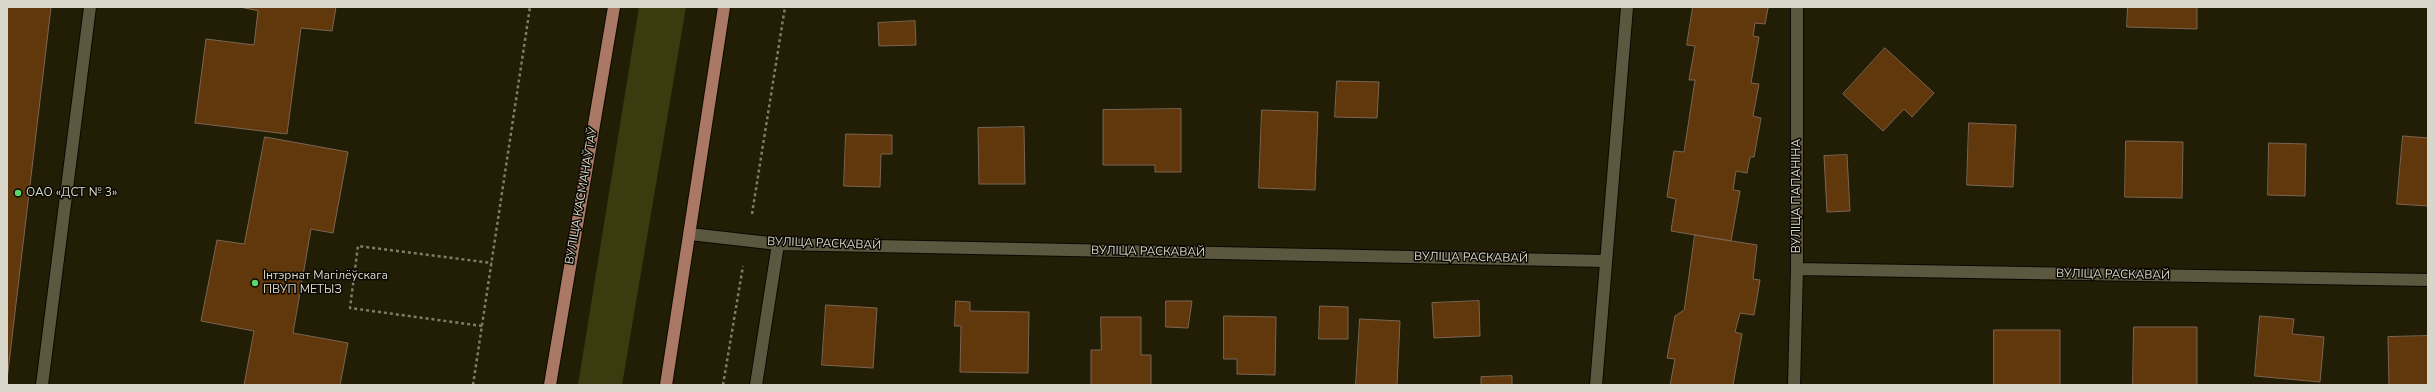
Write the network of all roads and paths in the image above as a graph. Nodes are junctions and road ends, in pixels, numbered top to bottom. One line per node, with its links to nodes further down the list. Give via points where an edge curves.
1 (90, 7): 16 (street)
2 (530, 7): 12 (path)
3 (614, 7): 18 (main road, ВУЛІЦА КАСМАНАЎТАЎ)
4 (724, 7): 8 (main road)
5 (785, 7): 9 (path)
6 (1627, 7): 11 (street)
7 (1797, 7): 13 (street, ВУЛІЦА ПАПАНІНА)
8 (690, 234): 9 (street, ВУЛІЦА РАСКАВАЙ); 19 (main road)
9 (748, 240): 10 (street, ВУЛІЦА РАСКАВАЙ); 20 (path)
10 (778, 244): 11 (street, ВУЛІЦА РАСКАВАЙ); 21 (street)
11 (1606, 261): 22 (street)
12 (492, 263): 15 (path); 15 (path, via 358,246 350,308)
13 (1798, 269): 14 (street, ВУЛІЦА РАСКАВАЙ); 23 (street, ВУЛІЦА ПАПАНІНА)
14 (2428, 280)
15 (482, 326): 17 (path)
16 (42, 385)
17 (473, 385)
18 (550, 385)
19 (666, 385)
20 (724, 385)
21 (756, 385)
22 (1596, 385)
23 (1794, 385)

